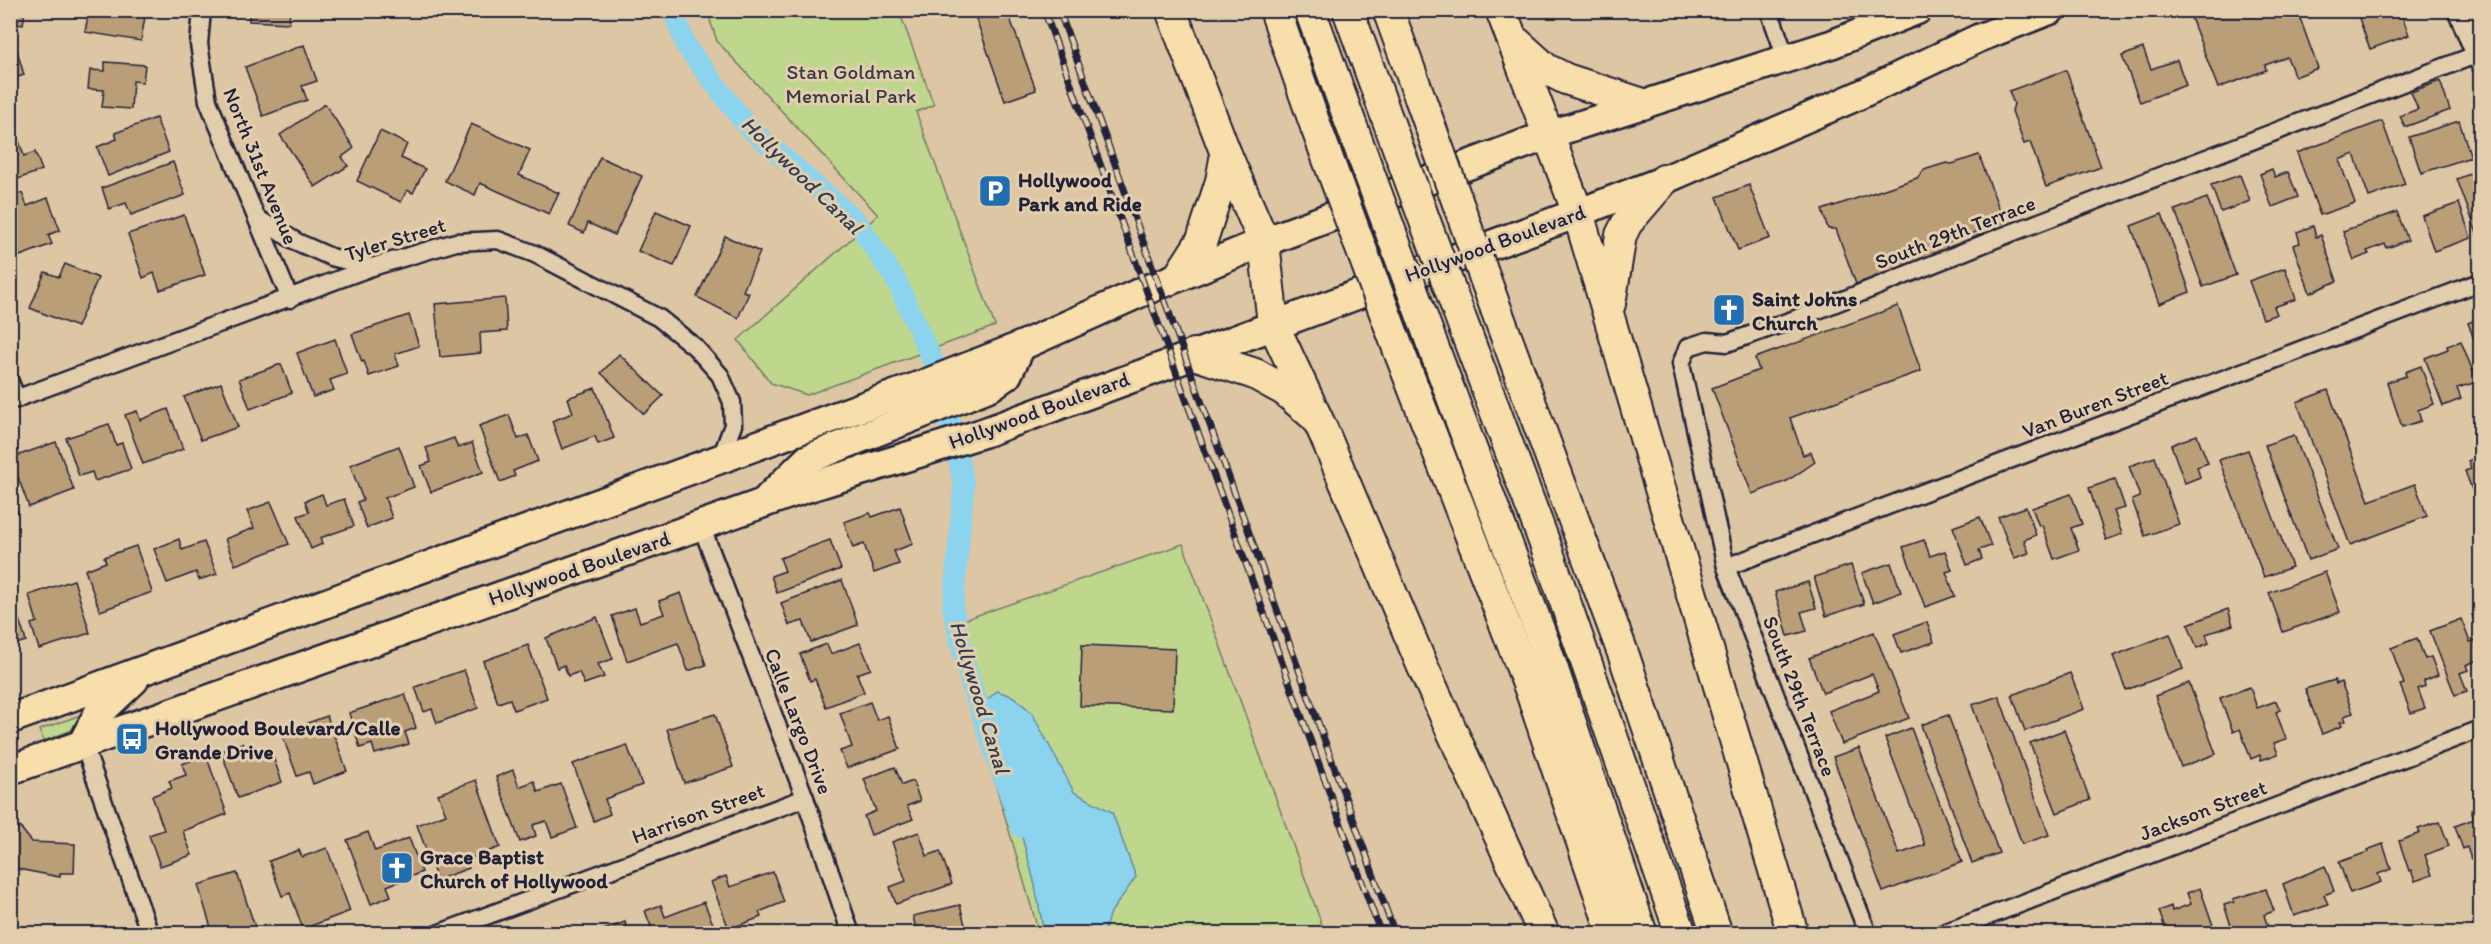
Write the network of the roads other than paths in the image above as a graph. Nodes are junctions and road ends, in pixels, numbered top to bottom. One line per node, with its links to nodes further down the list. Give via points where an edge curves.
1 (202, 10): 19 (street, North 31st Avenue, via 199,44 208,101)
2 (1171, 10): 16 (highway)
3 (1275, 10): 47 (highway, bridge, via 1399,351 1530,689)
4 (1310, 10): 48 (highway, bridge, via 1544,643)
5 (1348, 10): 49 (highway, bridge, via 1545,544)
6 (1388, 10): 50 (highway, bridge, via 1624,656)
7 (1769, 10): 12 (street)
8 (1918, 10): 12 (main road)
9 (2051, 10): 17 (main road, Hollywood Boulevard)
10 (2459, 10): 13 (street)
11 (1506, 24): 14 (highway, via 1546,69); 15 (highway)
12 (1786, 58): 14 (main road)
13 (2479, 58): 36 (street, South 29th Terrace, via 1998,238 1797,318 1727,343 1707,341 1688,347 1681,364)
14 (1643, 104): 15 (main road)
15 (1548, 135): 18 (highway); 20 (highway)
16 (1226, 154): 20 (highway); 22 (highway, via 1202,240)
17 (1664, 180): 18 (main road, Hollywood Boulevard); 25 (highway, via 1621,235)
18 (1578, 213): 25 (highway); 26 (highway, Hollywood Boulevard)
19 (258, 219): 21 (street, via 330,257); 24 (street, North 31st Avenue)
20 (1264, 242): 22 (highway); 26 (highway)
21 (372, 267): 24 (street, Tyler Street); 33 (street, Tyler Street, via 456,242 498,240 535,254 659,318 695,347 720,375 732,402 733,425)
22 (1179, 276): 27 (highway)
23 (2481, 282): 36 (street, Van Buren Street)
24 (290, 299): 31 (street, Tyler Street)
25 (1609, 316): 51 (highway)
26 (1273, 324): 28 (highway, Hollywood Boulevard); 32 (highway)
27 (1021, 346): 30 (highway, via 958,370); 30 (highway, via 1007,375 991,387 955,400)
28 (1194, 354): 32 (highway, via 1255,374 1284,390); 34 (highway, Hollywood Boulevard, via 982,433)
29 (10, 382): 31 (street)
30 (925, 398): 33 (highway); 34 (highway, via 808,459)
31 (14, 400)
32 (1317, 418): 46 (highway, via 1422,664)
33 (720, 460): 37 (highway)
34 (764, 503): 35 (highway, Hollywood Boulevard)
35 (701, 525): 40 (highway, Hollywood Boulevard); 42 (street, Calle Largo Drive)
36 (1726, 567): 52 (street, South 29th Terrace)
37 (145, 671): 38 (highway); 40 (highway, via 98,714)
38 (12, 726)
39 (2481, 729): 53 (street, Jackson Street)
40 (83, 743): 41 (highway, Hollywood Boulevard); 43 (street)
41 (10, 770)
42 (805, 798): 44 (street, Harrison Street); 45 (street, Calle Largo Drive)
43 (150, 933)
44 (437, 933)
45 (851, 933)
46 (1544, 933)
47 (1613, 933)
48 (1642, 933)
49 (1681, 933)
50 (1717, 933)
51 (1793, 933)
52 (1868, 933)
53 (1941, 933)

